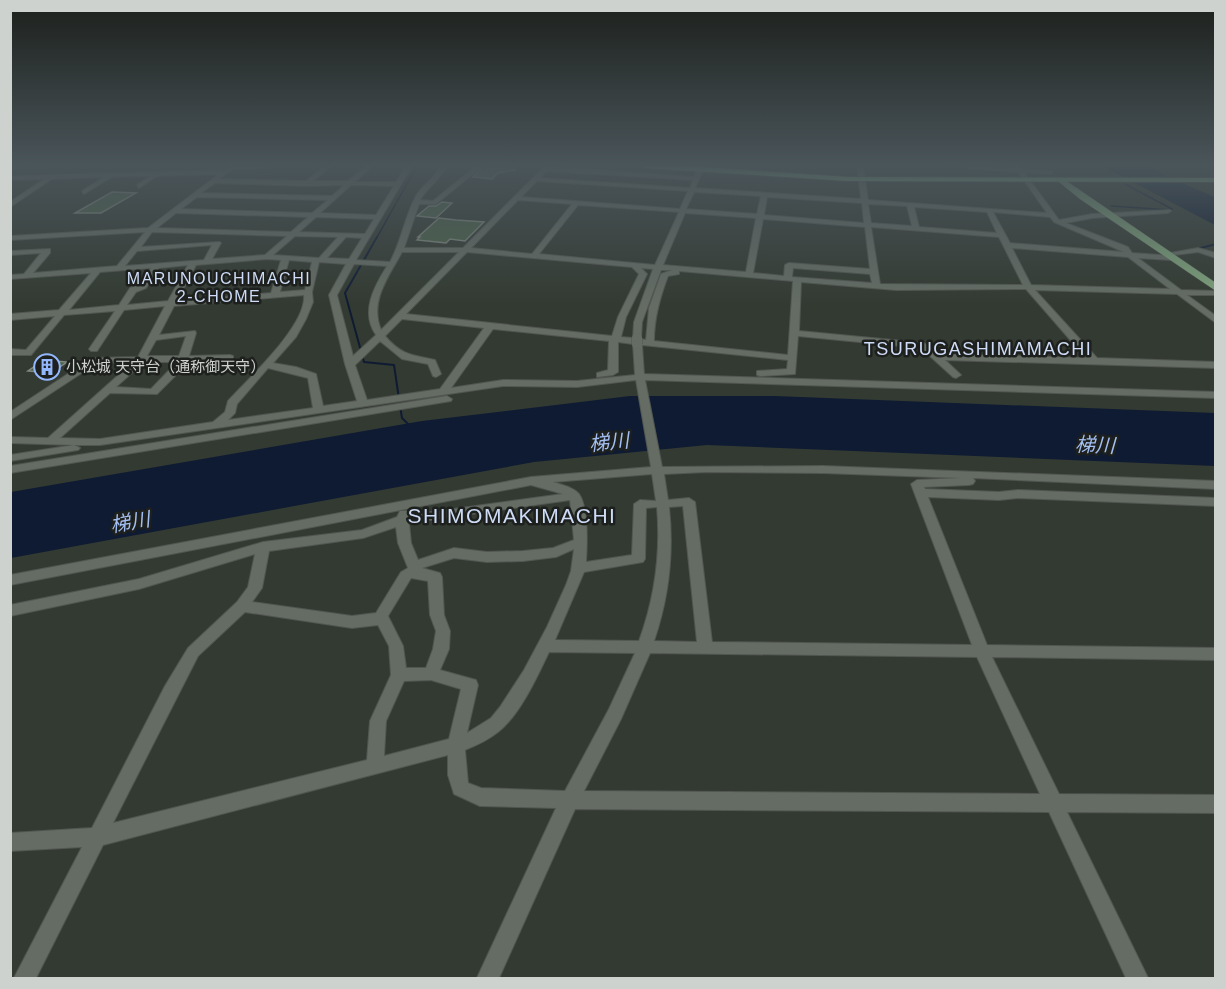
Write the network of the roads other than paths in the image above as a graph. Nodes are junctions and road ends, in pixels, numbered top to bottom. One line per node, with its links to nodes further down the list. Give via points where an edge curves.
1 (173, 212): 31 (street)
2 (226, 212): 26 (street)
3 (231, 212): 21 (street)
4 (318, 212): 21 (street)
5 (381, 212): 24 (street)
6 (412, 212): 41 (street)
7 (502, 212): 42 (street)
8 (569, 212): 47 (street)
9 (682, 212): 57 (street)
10 (698, 212): 25 (street)
11 (761, 212): 25 (street)
12 (866, 212): 29 (street)
13 (912, 212): 30 (street)
14 (990, 212): 35 (street)
15 (1016, 212): 22 (street)
16 (1050, 212): 22 (street)
17 (1104, 212): 23 (main road)
18 (1115, 212): 20 (main road)
19 (1149, 212): 20 (street)
20 (1118, 214): 23 (street); 45 (main road)
21 (315, 215): 24 (street); 33 (street)
22 (1052, 215): 27 (street)
23 (1108, 215): 27 (street); 45 (main road)
24 (378, 217): 36 (street)
25 (760, 217): 29 (street); 62 (street)
26 (214, 218)
27 (1058, 222): 44 (street)
28 (206, 225): 32 (street)
29 (868, 225): 30 (street); 61 (street)
30 (916, 228): 35 (street)
31 (150, 230): 32 (street); 37 (street); 40 (street)
32 (198, 231): 33 (street)
33 (295, 234): 34 (street); 46 (street)
34 (344, 235): 36 (street); 50 (street)
35 (1002, 235): 39 (street)
36 (367, 236): 52 (street)
37 (25, 237): 38 (street); 43 (street)
38 (10, 238)
39 (1007, 245): 44 (street); 68 (street)
40 (136, 249): 51 (street, via 217,243); 58 (street)
41 (399, 250): 42 (street); 54 (street)
42 (465, 250): 47 (street); 77 (street)
43 (10, 252): 63 (street, via 47,251)
44 (1129, 254): 45 (street); 71 (street)
45 (1173, 255): 48 (street, via 1198,250); 66 (main road); 69 (main road)
46 (267, 256): 49 (street); 51 (street)
47 (534, 256): 55 (street)
48 (1215, 256)
49 (286, 258): 50 (street); 73 (street)
50 (319, 260): 52 (street); 70 (street)
51 (207, 261): 53 (street)
52 (353, 262): 54 (street); 93 (street, via 333,296)
53 (193, 263): 56 (street); 74 (street)
54 (390, 264): 83 (street, via 372,306)
55 (634, 265): 57 (street); 84 (street, via 643,274)
56 (156, 266): 58 (street); 75 (street)
57 (658, 267): 59 (street); 100 (street, via 638,322)
58 (119, 269): 60 (street)
59 (692, 270): 62 (street); 85 (street, via 665,274 649,323)
60 (97, 271): 63 (street); 76 (street)
61 (874, 272): 65 (street, via 789,265); 67 (street)
62 (749, 275): 65 (street)
63 (26, 276): 64 (street)
64 (10, 278)
65 (793, 279): 67 (street); 81 (street)
66 (1215, 281)
67 (876, 286): 68 (street)
68 (1028, 287): 71 (street); 94 (street)
69 (1215, 288)
70 (308, 292): 73 (street); 95 (street, via 309,302 302,319)
71 (1179, 292): 72 (street); 79 (street)
72 (1215, 293)
73 (275, 294): 74 (street)
74 (171, 303): 75 (street); 82 (street)
75 (121, 308): 76 (street); 86 (street)
76 (63, 313): 78 (street); 87 (street, via 28,353)
77 (399, 316): 80 (street); 83 (street)
78 (10, 317)
79 (1215, 321)
80 (490, 326): 84 (street); 103 (street)
81 (794, 333): 88 (street, via 924,346); 91 (street)
82 (153, 338): 89 (street, via 192,333); 92 (street)
83 (377, 338): 93 (street); 97 (street, via 401,357 432,362)
84 (615, 339): 85 (street); 101 (street, via 613,372)
85 (650, 343): 91 (street)
86 (94, 350)
87 (10, 352)
88 (936, 357): 94 (street); 98 (street)
89 (183, 358): 90 (street); 92 (street); 102 (street, via 181,365 153,392)
90 (230, 358)
91 (793, 358): 99 (street, via 792,372)
92 (142, 359): 102 (street); 107 (street, via 95,360)
93 (352, 361): 105 (street)
94 (1094, 361): 96 (street)
95 (267, 364): 106 (street, via 313,376); 108 (street, via 232,404 230,413)
96 (1215, 365)
97 (436, 374)
98 (956, 375)
99 (712, 379): 100 (street); 104 (street)
100 (640, 380): 101 (street); 113 (street)
101 (570, 384): 103 (street, via 503,383); 114 (street, via 456,397)
102 (108, 390): 110 (street)
103 (444, 391): 105 (street)
104 (1215, 395)
105 (363, 403): 106 (street)
106 (318, 410): 108 (street)
107 (10, 417)
108 (215, 426): 111 (street)
109 (10, 440): 110 (street)
110 (49, 442): 111 (street)
111 (87, 442): 112 (street, via 73,448)
112 (10, 458)
113 (655, 469): 115 (street, via 717,467); 116 (street); 135 (street, via 665,560 653,626)
114 (10, 470)
115 (1000, 476): 117 (street); 118 (street, via 993,480 917,484)
116 (531, 481): 119 (street); 121 (street)
117 (1215, 485)
118 (919, 493): 123 (street); 137 (street)
119 (574, 496): 125 (street); 126 (street)
120 (670, 503): 136 (street, via 689,502)
121 (407, 504): 124 (street); 125 (street)
122 (653, 504): 128 (street, via 640,504 638,559)
123 (1213, 504)
124 (376, 510): 127 (street, via 282,537); 130 (street)
125 (402, 520): 127 (street, via 363,534); 129 (street, via 404,545)
126 (580, 543): 128 (street); 129 (street, via 556,552 523,556 454,553)
127 (263, 547): 131 (street, via 255,588); 132 (street, via 139,584)
128 (579, 568): 134 (street)
129 (412, 569): 133 (street); 139 (street, via 435,578 437,615 443,631)
130 (10, 580)
131 (242, 606): 133 (street, via 352,622); 146 (street, via 193,652)
132 (10, 611)
133 (380, 618): 140 (street, via 396,646)
134 (543, 646): 135 (street); 141 (street, via 498,723)
135 (645, 647): 136 (street); 143 (street, via 633,681)
136 (705, 648): 137 (street)
137 (982, 652): 138 (street); 144 (street)
138 (1215, 654)
139 (431, 674): 140 (street); 141 (street, via 470,685)
140 (399, 675): 142 (street, via 378,721)
141 (457, 745): 142 (street); 143 (street, via 454,769 460,788 480,797)
142 (375, 764): 146 (street)
143 (570, 800): 144 (street); 149 (street)
144 (1055, 803): 145 (street); 150 (street)
145 (1215, 804)
146 (96, 837): 147 (street); 148 (street)
147 (10, 842)
148 (24, 978)
149 (488, 978)
150 (1137, 978)

